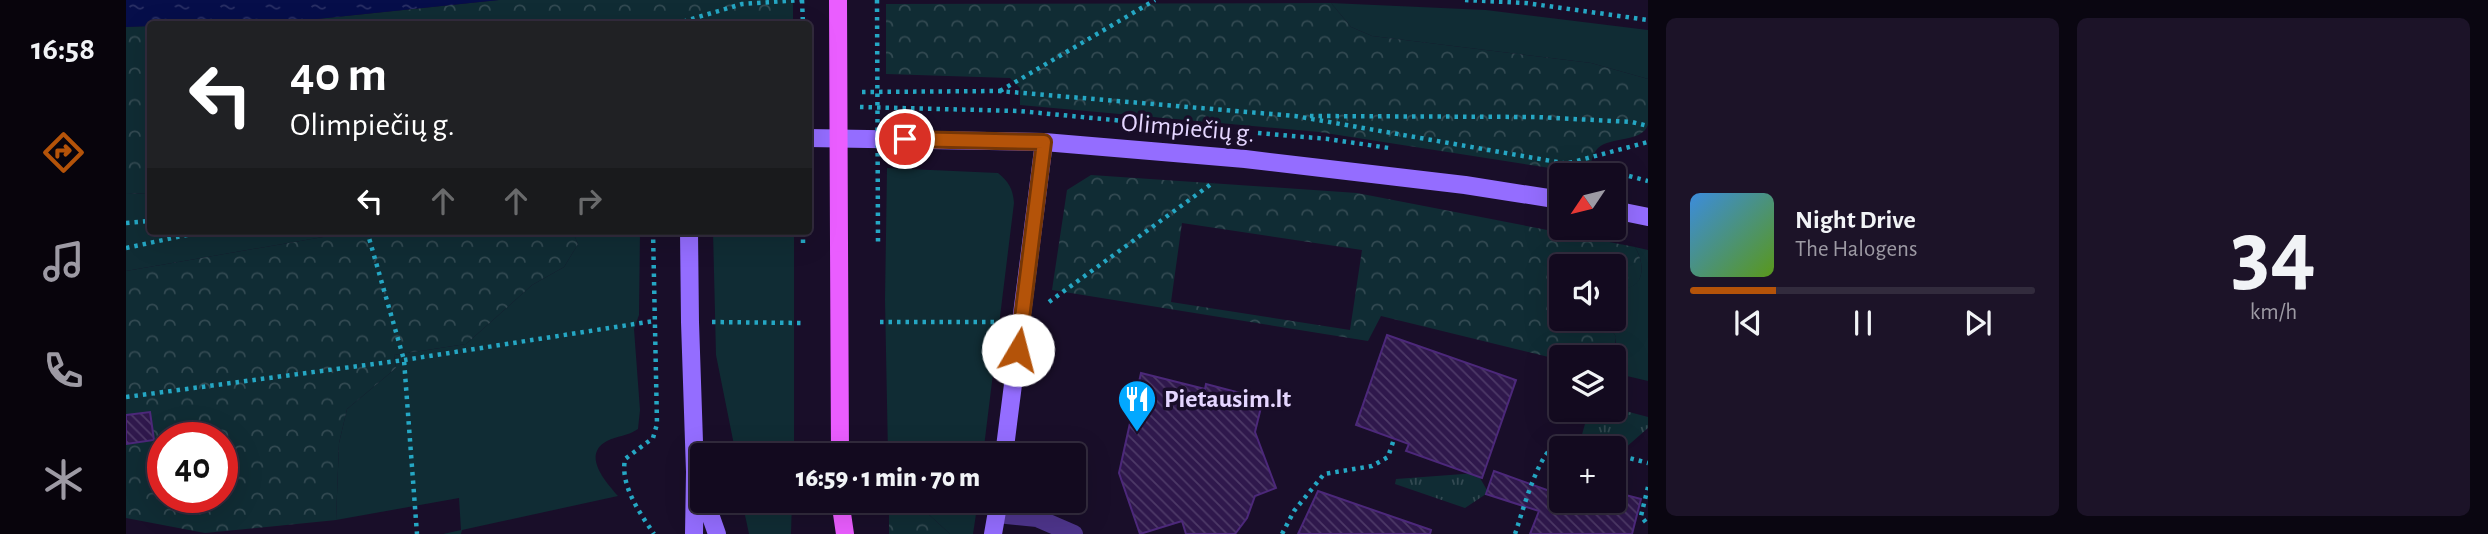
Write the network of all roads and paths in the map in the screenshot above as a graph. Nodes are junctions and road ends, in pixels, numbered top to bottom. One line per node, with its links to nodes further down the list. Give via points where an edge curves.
1 (802, 0): 7 (path, via 742,4); 8 (path)
2 (838, 0): 43 (main road, bridge)
3 (877, 0): 31 (path, bridge)
4 (1155, 0): 9 (path)
5 (1465, 0): 6 (path, via 1526,3)
6 (1648, 20)
7 (685, 21)
8 (803, 21)
9 (999, 91): 10 (path); 11 (path)
10 (849, 92)
11 (1295, 116): 12 (path, via 1536,117); 17 (path)
12 (1648, 126)
13 (812, 138): 14 (street, Olimpiečių g.)
14 (1044, 142): 16 (street, Olimpiečių g.); 36 (street)
15 (1648, 142): 18 (path)
16 (1245, 159): 21 (street, Olimpiečių g.); 36 (path)
17 (1559, 163)
18 (1569, 163)
19 (1626, 175): 20 (path)
20 (1648, 181)
21 (1549, 198)
22 (1626, 212): 23 (street)
23 (1648, 217)
24 (147, 221): 25 (path)
25 (126, 223)
26 (186, 235): 33 (path)
27 (369, 235): 39 (path)
28 (653, 235): 34 (path)
29 (690, 235): 35 (street)
30 (803, 235): 32 (path)
31 (878, 242)
32 (803, 243)
33 (126, 248)
34 (654, 321): 39 (path); 57 (path, via 657,424 653,438 625,459 624,465 630,497)
35 (690, 322): 37 (path); 42 (street)
36 (1022, 322): 38 (path); 44 (street)
37 (802, 323)
38 (880, 323)
39 (404, 360): 40 (path); 56 (path)
40 (126, 397)
41 (1394, 439): 64 (path, via 1388,457 1372,466 1324,474)
42 (694, 443)
43 (840, 443)
44 (1006, 443)
45 (1549, 451): 65 (path)
46 (1626, 457): 47 (path)
47 (1648, 463)
48 (1648, 487): 55 (path, via 1641,516)
49 (694, 513): 58 (street)
50 (710, 513): 59 (street)
51 (838, 513): 60 (main road)
52 (842, 513): 61 (main road)
53 (997, 513): 62 (street)
54 (1019, 513): 63 (street)
55 (1648, 525)
56 (417, 534)
57 (654, 534)
58 (694, 534)
59 (717, 534)
60 (833, 534)
61 (845, 534)
62 (993, 534)
63 (1074, 534)
64 (1282, 534)
65 (1515, 534)

